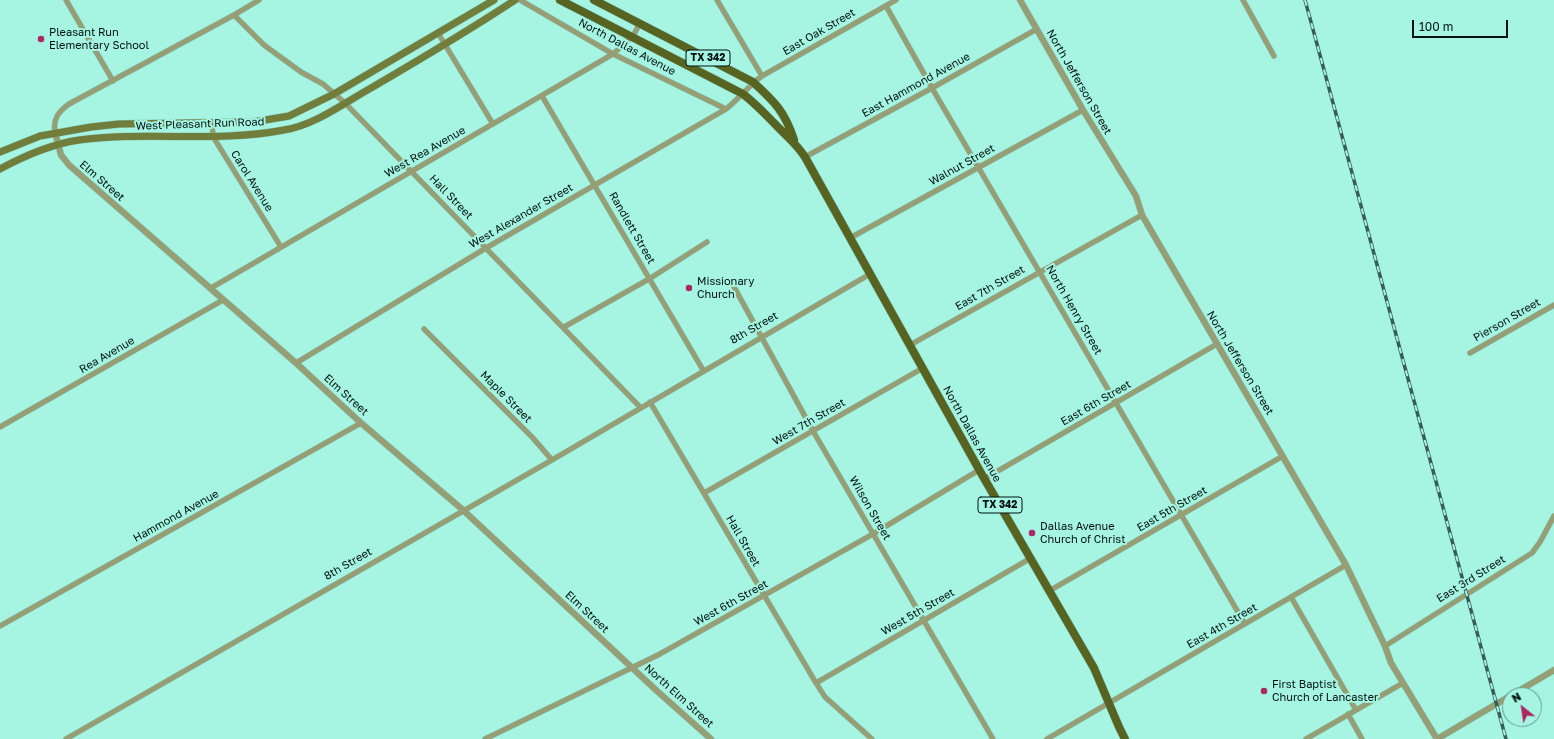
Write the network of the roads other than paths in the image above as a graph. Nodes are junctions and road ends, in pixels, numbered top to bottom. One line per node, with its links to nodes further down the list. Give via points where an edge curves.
1 (66, 0): 22 (street)
2 (259, 0): 13 (street)
3 (494, 0): 16 (main road, West Pleasant Run Road)
4 (515, 0): 18 (main road, West Pleasant Run Road)
5 (520, 0): 19 (street, North Dallas Avenue)
6 (560, 0): 17 (main road, North Dallas Avenue / TX 342)
7 (594, 0): 14 (main road, North Dallas Avenue / TX 342)
8 (717, 0): 21 (street)
9 (896, 0): 12 (street, East Oak Street)
10 (1020, 0): 15 (street, North Jefferson Street)
11 (1243, 0): 20 (street)
12 (886, 6): 21 (street, East Oak Street); 24 (street, North Henry Street)
13 (234, 15): 22 (street); 25 (street, Hall Street, via 264,45)
14 (640, 23): 17 (street, West Rea Avenue); 23 (main road, North Dallas Avenue / TX 342)
15 (1037, 29): 24 (street, East Hammond Avenue); 30 (street, North Jefferson Street)
16 (438, 33): 18 (street); 25 (main road, West Pleasant Run Road)
17 (633, 36): 19 (street, West Rea Avenue); 26 (main road, North Dallas Avenue / TX 342)
18 (445, 44): 28 (main road, West Pleasant Run Road); 32 (street)
19 (613, 54): 27 (street, West Rea Avenue); 29 (street, North Dallas Avenue)
20 (1274, 56)
21 (762, 76): 23 (street, East Oak Street)
22 (112, 81): 33 (street, via 61,110 55,119)
23 (753, 82): 26 (street, West Alexander Street); 35 (main road, North Dallas Avenue / TX 342, via 770,98 787,120)
24 (932, 88): 38 (street, East Hammond Avenue); 39 (street, North Henry Street)
25 (334, 94): 28 (street, Hall Street); 31 (main road, West Pleasant Run Road, via 304,110 274,120)
26 (743, 94): 29 (street, West Alexander Street); 35 (main road, North Dallas Avenue / TX 342)
27 (542, 96): 32 (street, West Rea Avenue); 42 (street, Randlett Street)
28 (344, 103): 34 (main road, West Pleasant Run Road, via 320,117 286,130); 41 (street, Hall Street)
29 (726, 109): 42 (street, West Alexander Street)
30 (1083, 110): 39 (street, Walnut Street); 43 (street, North Jefferson Street, via 1136,196)
31 (212, 124): 33 (main road, West Pleasant Run Road, via 120,124); 34 (street, Carol Avenue)
32 (493, 124): 41 (street, West Rea Avenue)
33 (55, 132): 36 (street, Elm Street); 37 (main road, West Pleasant Run Road)
34 (213, 136): 36 (main road, West Pleasant Run Road, via 111,137); 46 (street, Carol Avenue)
35 (794, 141): 38 (main road, North Dallas Avenue / TX 342)
36 (59, 145): 40 (main road, West Pleasant Run Road, via 29,155); 52 (street, Elm Street, via 61,155 69,165)
37 (0, 152)
38 (805, 157): 44 (main road, North Dallas Avenue / TX 342)
39 (978, 168): 44 (street, Walnut Street); 48 (street, North Henry Street)
40 (0, 169)
41 (412, 171): 46 (street, West Rea Avenue); 47 (street, Hall Street)
42 (595, 185): 47 (street, West Alexander Street); 50 (street, Randlett Street)
43 (1142, 215): 48 (street, East 7th Street); 58 (street, North Jefferson Street)
44 (850, 238): 49 (main road, North Dallas Avenue / TX 342)
45 (707, 242): 50 (street)
46 (281, 247): 52 (street, West Rea Avenue)
47 (486, 248): 55 (street, Hall Street); 61 (street, West Alexander Street)
48 (1040, 271): 59 (street, East 7th Street); 65 (street, North Henry Street)
49 (870, 274): 57 (street, 8th Street); 59 (main road, North Dallas Avenue / TX 342)
50 (650, 278): 55 (street); 63 (street, Randlett Street)
51 (733, 285): 57 (street, Wilson Street)
52 (210, 288): 53 (street, Elm Street)
53 (223, 300): 61 (street, Elm Street); 68 (street, Rea Avenue)
54 (1554, 305): 60 (street, Pierson Street)
55 (564, 327): 66 (street, Hall Street)
56 (424, 329): 71 (street, Maple Street)
57 (761, 336): 63 (street, 8th Street); 69 (street, Wilson Street)
58 (1217, 344): 65 (street, East 6th Street); 70 (street, North Jefferson Street)
59 (910, 345): 62 (main road, North Dallas Avenue / TX 342)
60 (1470, 353)
61 (296, 363): 67 (street, Elm Street)
62 (923, 368): 69 (street, West 7th Street); 72 (main road, North Dallas Avenue / TX 342)
63 (703, 370): 64 (street, 8th Street)
64 (650, 402): 66 (street, 8th Street); 74 (street, Hall Street)
65 (1116, 402): 73 (street, East 6th Street); 76 (street, North Henry Street)
66 (640, 407): 71 (street, 8th Street)
67 (361, 423): 75 (street, Elm Street); 86 (street, Hammond Avenue)
68 (0, 427)
69 (813, 431): 74 (street, West 7th Street); 78 (street, Wilson Street)
70 (1283, 456): 76 (street, East 5th Street); 80 (street, North Jefferson Street)
71 (552, 460): 75 (street, 8th Street)
72 (979, 470): 73 (main road, North Dallas Avenue / TX 342); 78 (street, West 6th Street)
73 (984, 478): 79 (main road, North Dallas Avenue / TX 342)
74 (704, 493): 82 (street, Hall Street)
75 (463, 510): 88 (street, Elm Street); 97 (street, 8th Street)
76 (1180, 516): 81 (street, East 5th Street); 85 (street, North Henry Street)
77 (1554, 516): 87 (street, East 3rd Street, via 1532,553)
78 (873, 534): 82 (street, West 6th Street); 84 (street, Wilson Street)
79 (1031, 558): 81 (main road, North Dallas Avenue / TX 342); 84 (street, West 5th Street)
80 (1346, 565): 83 (street, East 4th Street); 87 (street, North Jefferson Street)
81 (1049, 592): 94 (main road, North Dallas Avenue / TX 342, via 1094,668)
82 (763, 596): 88 (street, West 6th Street); 90 (street, Hall Street)
83 (1291, 597): 85 (street, East 4th Street); 95 (street)
84 (924, 620): 90 (street, West 5th Street); 101 (street, Wilson Street)
85 (1245, 624): 94 (street, East 4th Street)
86 (0, 626)
87 (1385, 646): 91 (street, North Jefferson Street, via 1391,663)
88 (632, 668): 98 (street, West 6th Street); 99 (street, North Elm Street)
89 (1554, 670): 92 (street)
90 (816, 683): 100 (street, Hall Street, via 825,697)
91 (1403, 683): 95 (street); 106 (street, North Jefferson Street)
92 (1526, 687)
93 (1502, 701): 106 (street)
94 (1109, 704): 102 (street, East 4th Street); 103 (main road, North Dallas Avenue / TX 342)
95 (1356, 710): 96 (street)
96 (1348, 714): 104 (street); 105 (street)
97 (66, 739)
98 (485, 739)
99 (711, 739)
100 (872, 739)
101 (992, 739)
102 (1047, 739)
103 (1125, 739)
104 (1306, 739)
105 (1362, 739)
106 (1437, 739)

